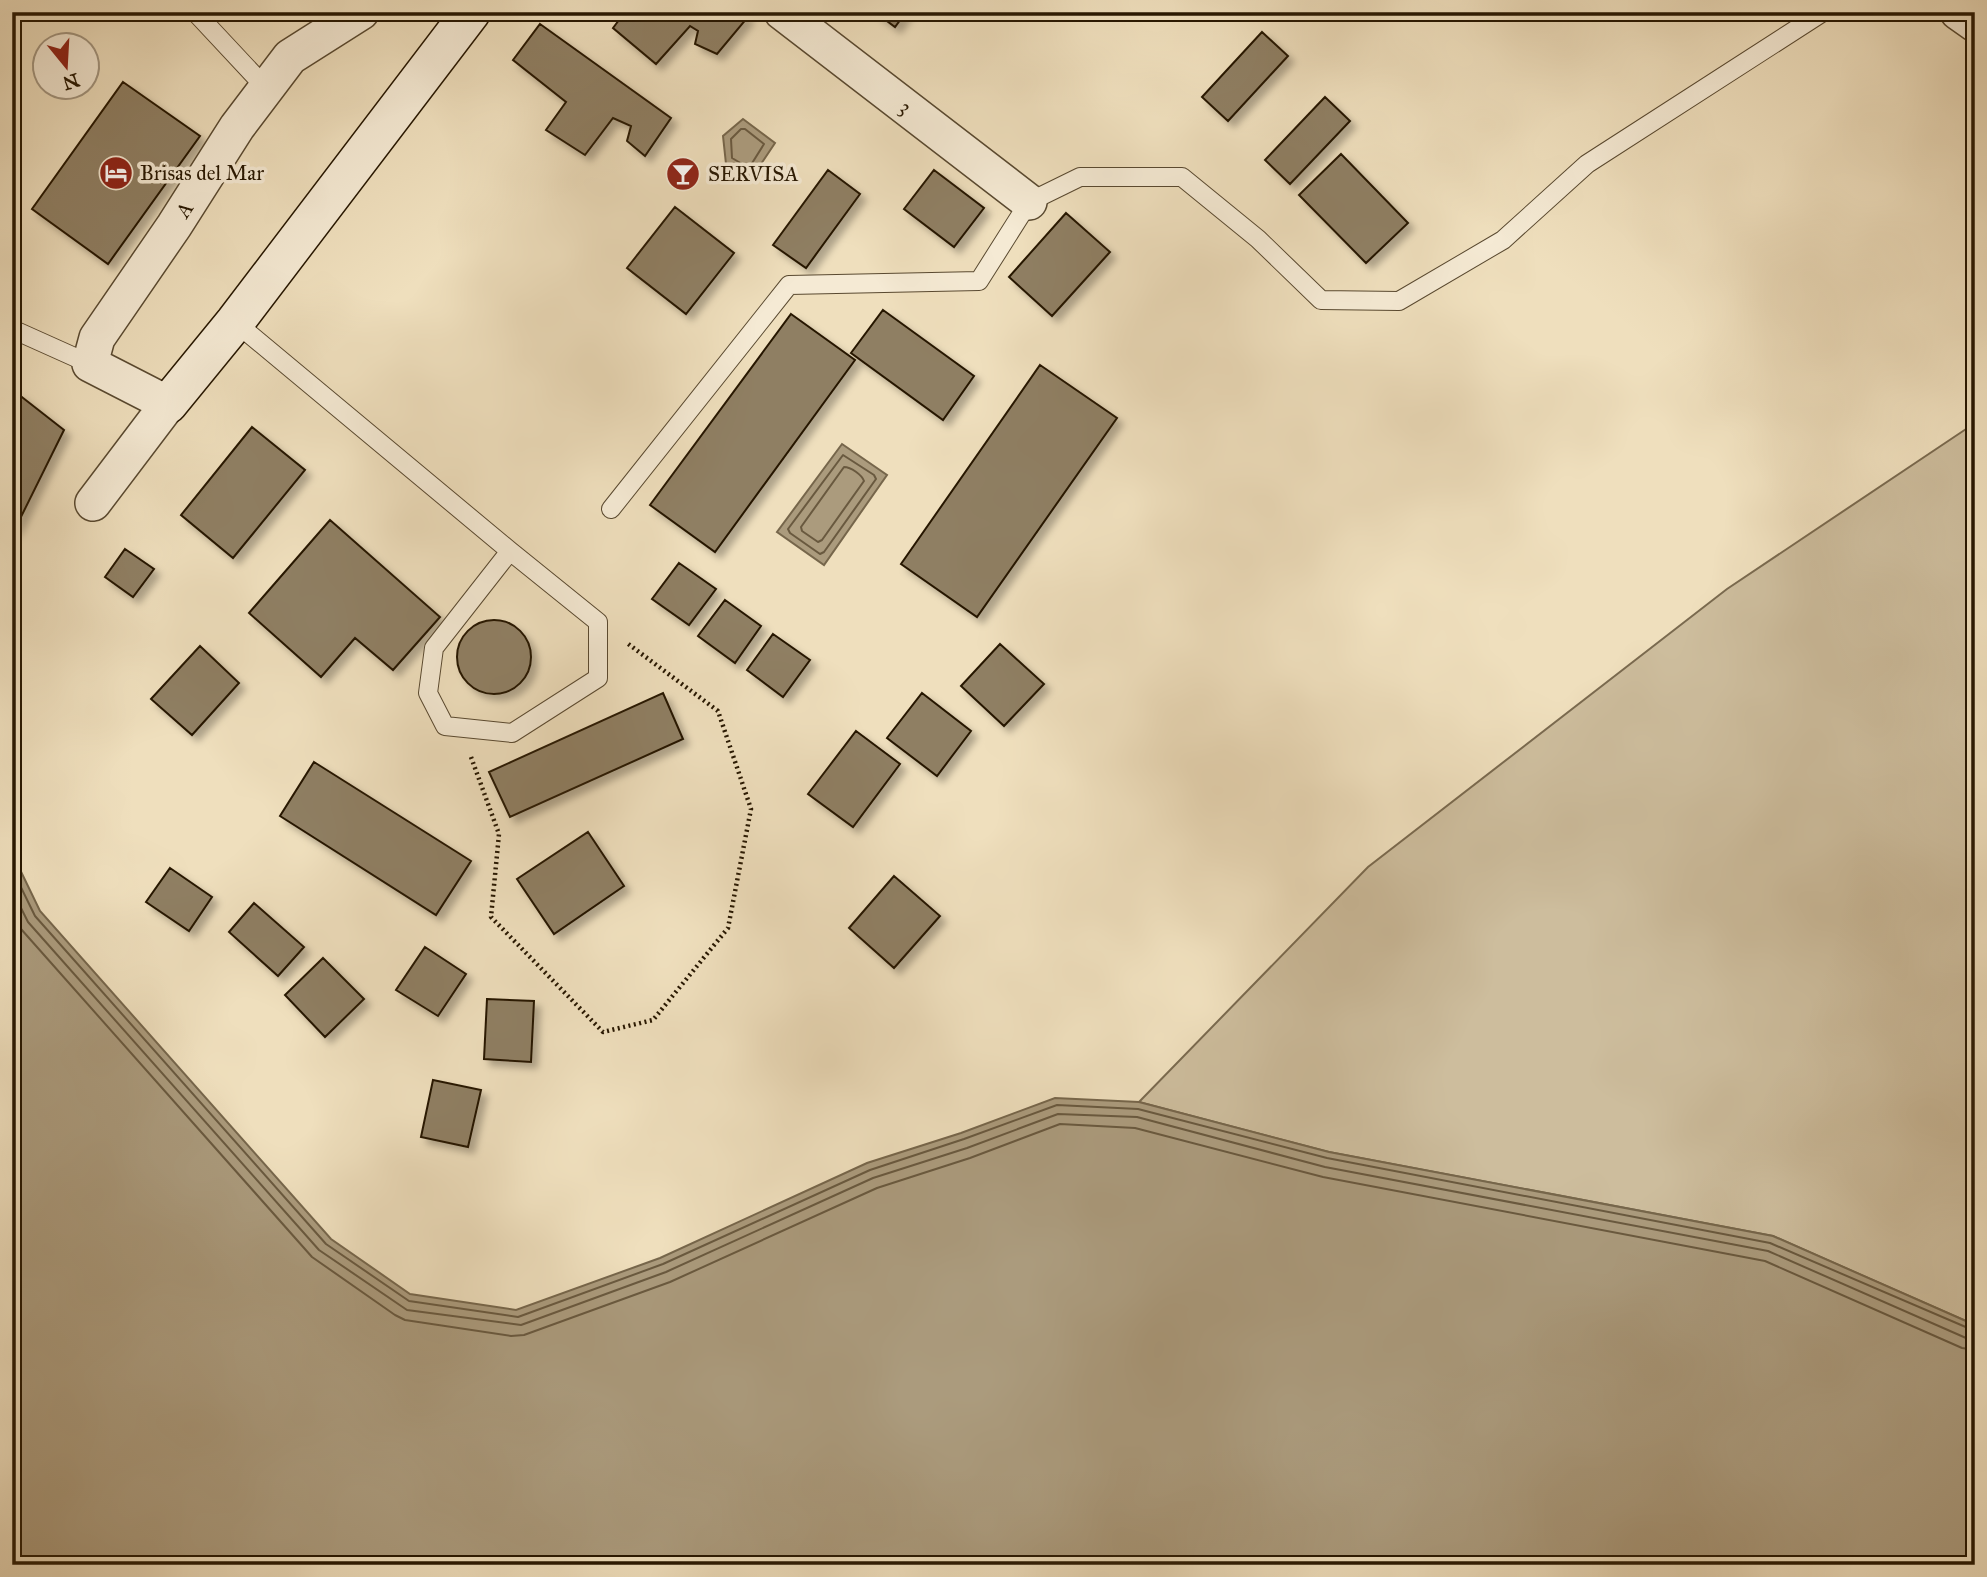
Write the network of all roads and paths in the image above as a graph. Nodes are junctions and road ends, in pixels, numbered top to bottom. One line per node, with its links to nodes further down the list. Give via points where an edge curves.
1 (195, 12): 8 (lane)
2 (360, 12): 8 (street, A, via 290,57)
3 (471, 12): 10 (main road)
4 (782, 12): 9 (street, 3)
5 (1823, 12): 9 (lane, via 1587,164 1503,240 1399,300 1321,300 1258,239 1182,177 1080,177)
6 (1958, 12): 7 (street)
7 (1975, 24)
8 (266, 88): 12 (street, A, via 97,338)
9 (1029, 202): 15 (lane, via 979,281 789,285)
10 (235, 322): 13 (main road); 16 (lane)
11 (12, 329): 12 (lane)
12 (89, 364): 13 (street)
13 (168, 404): 14 (street)
14 (93, 503)
15 (611, 509)
16 (510, 551): 17 (lane); 18 (lane, via 434,648 428,693 445,726)
17 (598, 622): 18 (lane, via 598,678 512,733); 18 (path, via 718,711 751,809 727,928 653,1020 603,1032 491,917 499,834)
18 (461, 728)

